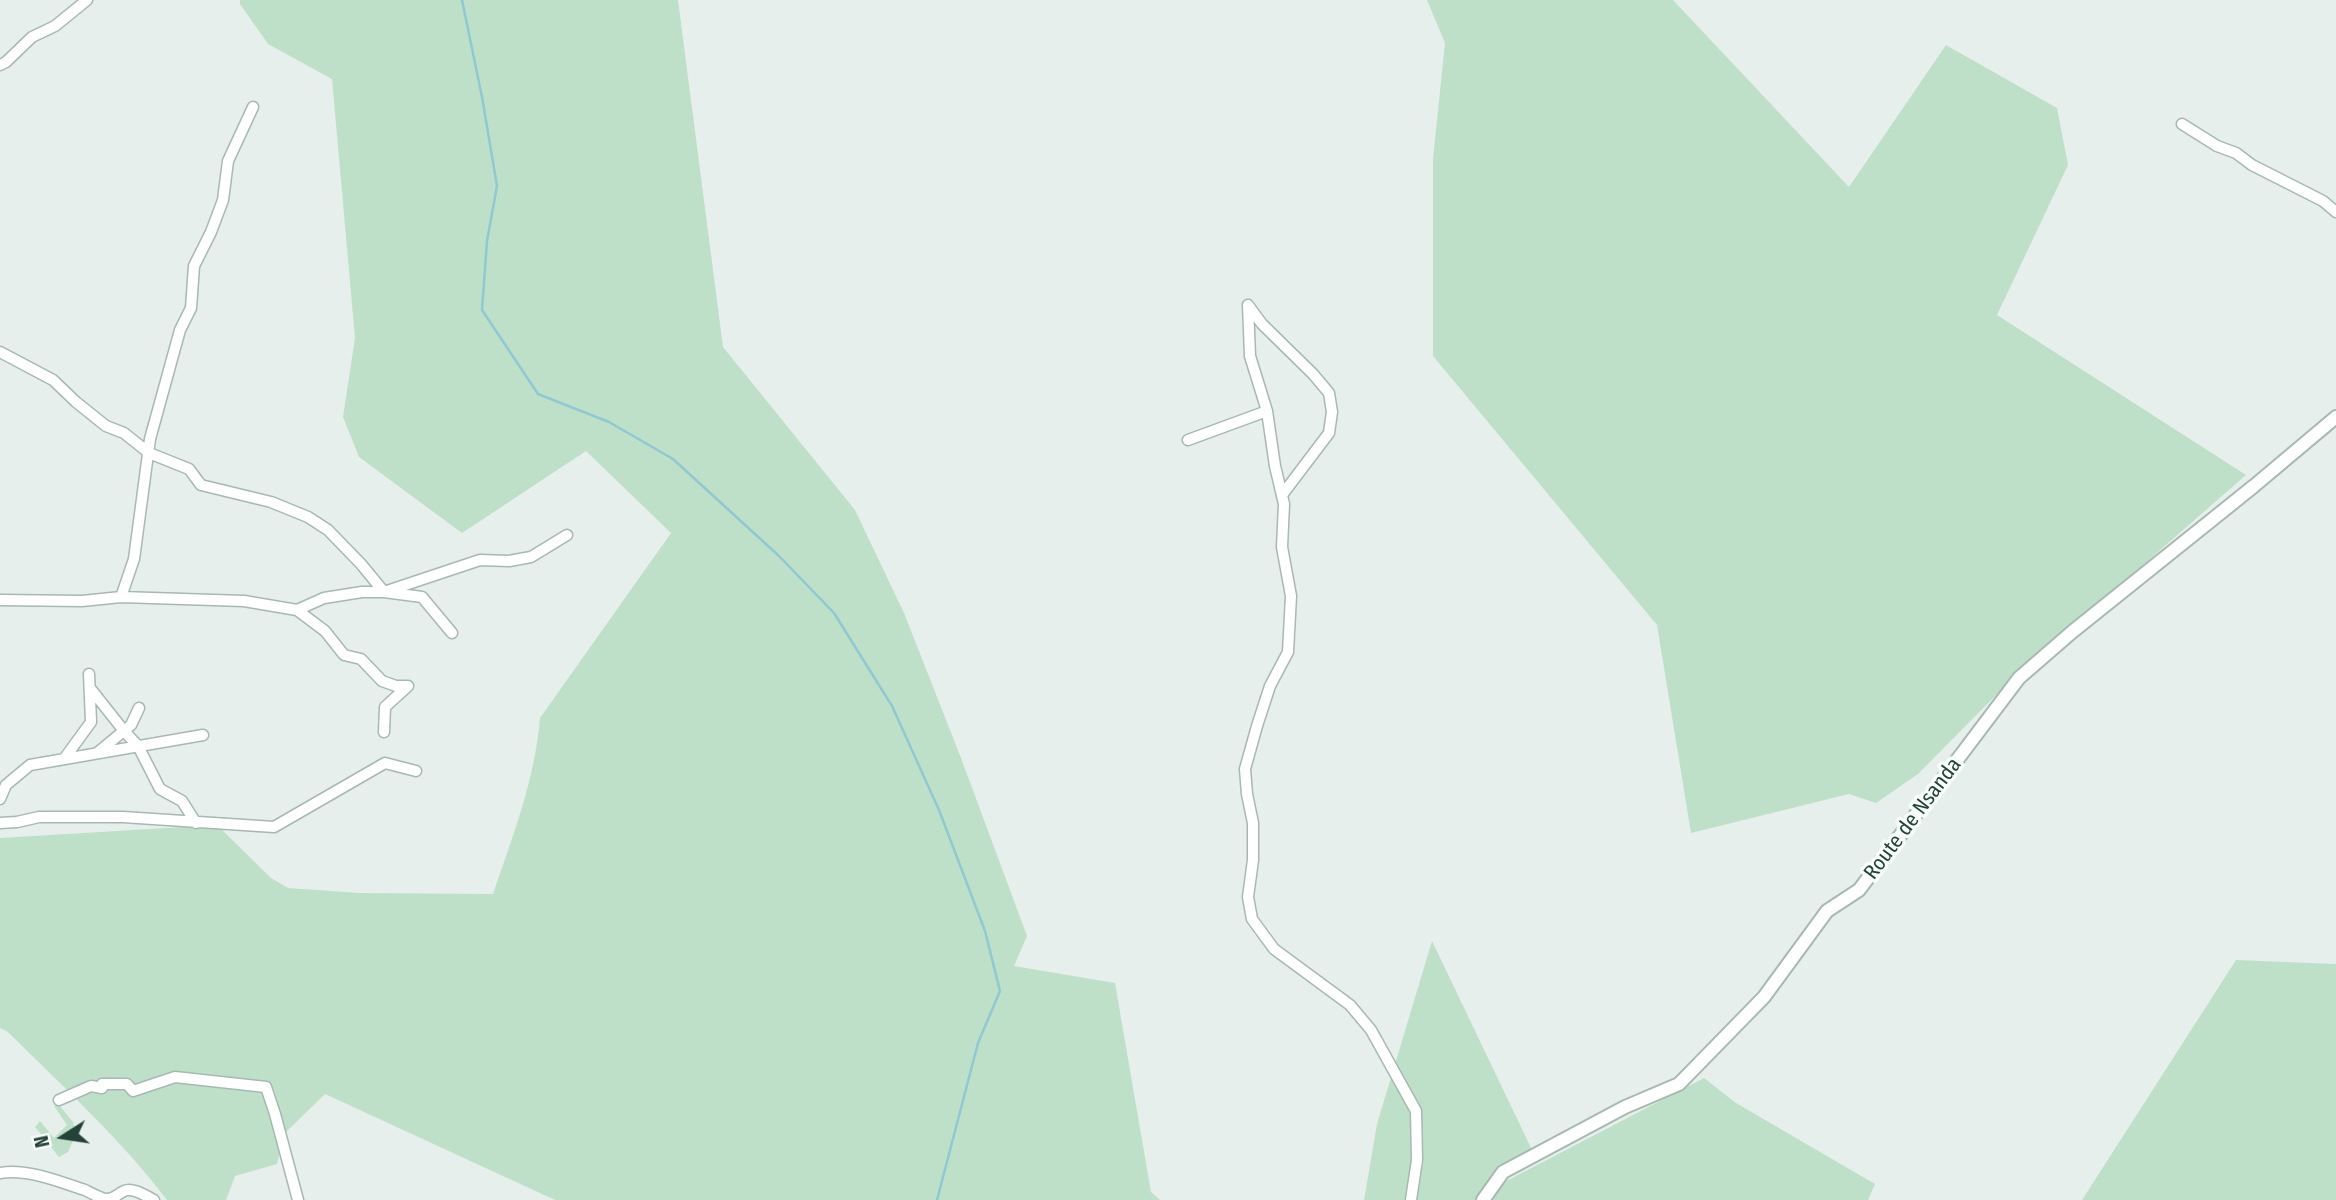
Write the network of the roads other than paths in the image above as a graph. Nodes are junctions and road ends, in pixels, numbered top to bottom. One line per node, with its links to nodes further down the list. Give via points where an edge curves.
1 (87, 0): 2 (street)
2 (0, 65)
3 (253, 107): 10 (street, via 228,161 223,200 194,266 191,308 180,330)
4 (2182, 124): 5 (street)
5 (2336, 212)
6 (0, 352): 10 (street, via 53,380 106,426 124,433)
7 (1267, 411): 9 (street); 11 (street); 11 (street, via 1250,356 1248,305 1329,393 1329,433)
8 (2336, 417): 36 (street, Route de Nsanda, via 2019,678 1859,890 1826,911 1764,997 1679,1084 1625,1107 1503,1172)
9 (1188, 440)
10 (149, 453): 13 (street, via 189,469 201,485 271,502 308,517 328,530); 14 (street, via 134,559)
11 (1282, 495): 35 (street, via 1282,547 1291,596 1288,652 1270,686 1245,769 1253,824 1248,897 1252,919 1274,949 1350,1005 1371,1030 1416,1111 1417,1160)
12 (567, 535): 13 (street, via 531,558 480,560)
13 (384, 593): 16 (street, via 324,598); 17 (street, via 422,597)
14 (121, 597): 15 (street); 16 (street, via 244,601)
15 (0, 600)
16 (297, 610): 22 (street, via 325,631 344,655 361,659 382,681 408,686 385,707)
17 (452, 633)
18 (89, 674): 19 (street)
19 (90, 688): 21 (street); 26 (street, via 91,722)
20 (139, 708): 21 (street)
21 (124, 731): 24 (street); 25 (street)
22 (384, 733)
23 (203, 735): 24 (street)
24 (138, 746): 25 (street); 30 (street, via 160,789 182,801)
25 (97, 753): 26 (street)
26 (64, 759): 28 (street, via 30,765 6,785)
27 (416, 771): 30 (street, via 385,763 274,827)
28 (0, 799)
29 (0, 823): 30 (street, via 39,817)
30 (196, 823)
31 (59, 1100): 34 (street, via 91,1086 127,1084 133,1090 175,1077 266,1087)
32 (0, 1173): 33 (street, via 40,1177 104,1199 131,1190)
33 (154, 1200)
34 (298, 1200)
35 (1411, 1200)
36 (1483, 1200)

